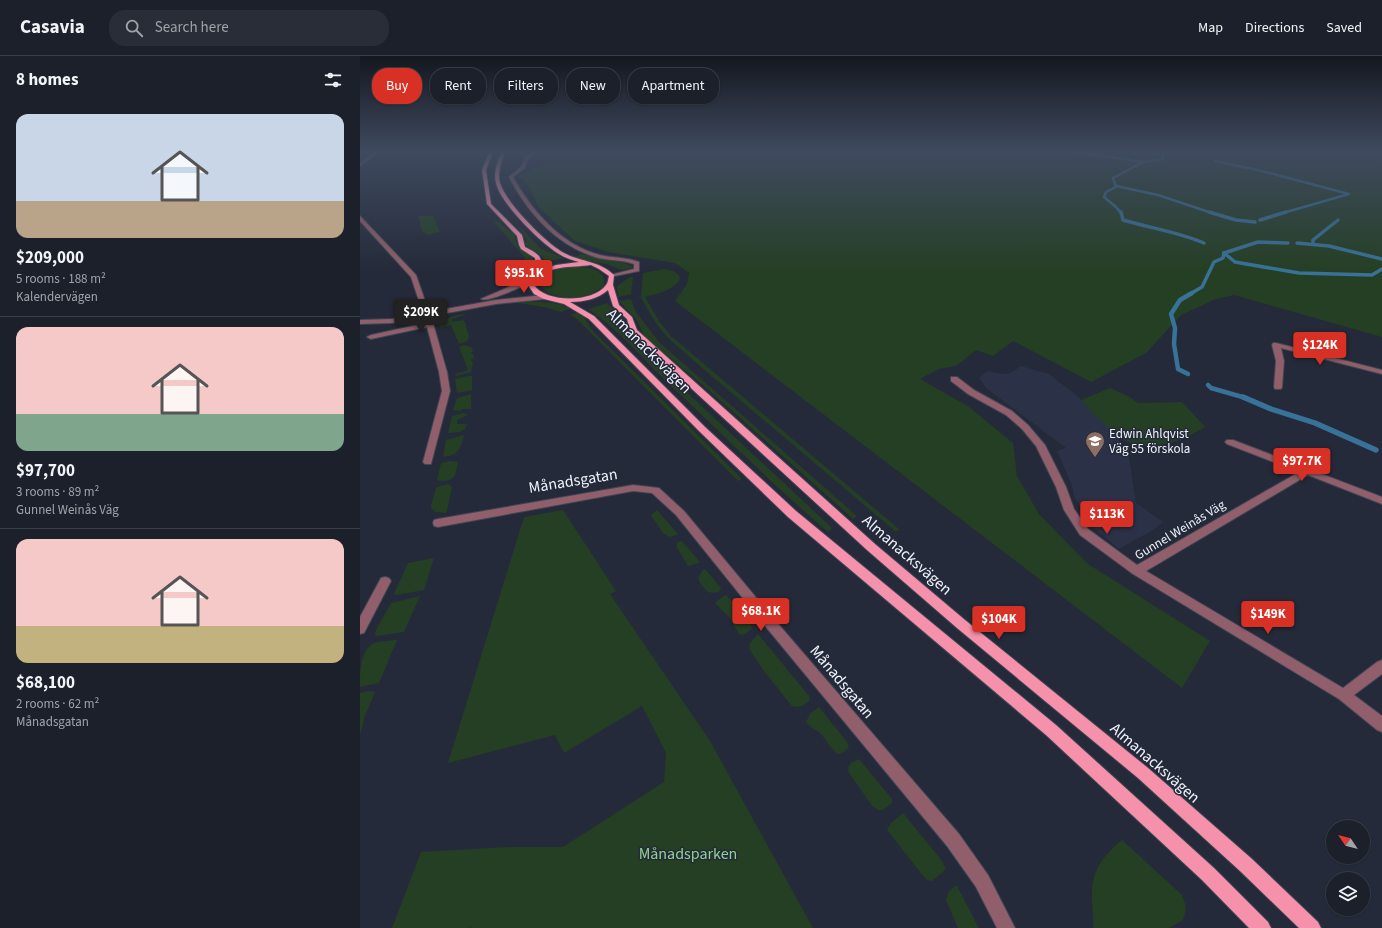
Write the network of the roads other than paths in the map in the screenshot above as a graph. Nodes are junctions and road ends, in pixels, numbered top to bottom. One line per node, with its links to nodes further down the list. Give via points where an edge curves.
1 (487, 191): 6 (main road, Almanacksvägen, via 489,204 520,236 522,247 537,257 539,264)
2 (503, 191): 5 (main road, via 530,226 557,251)
3 (516, 191): 7 (street, via 538,216 571,246 597,256 637,263 637,270)
4 (360, 218): 10 (street, via 414,276)
5 (589, 264): 6 (main road, via 560,266); 7 (main road, via 602,268)
6 (536, 276): 8 (main road, Almanacksvägen, via 531,284 532,289); 10 (street, via 509,290)
7 (611, 281): 9 (main road, Almanacksvägen, via 600,293 576,300); 30 (main road, Almanacksvägen, via 616,306 630,318 634,331 666,362 875,551 1143,773)
8 (545, 297): 9 (main road, Almanacksvägen); 10 (street)
9 (560, 300): 29 (main road, Almanacksvägen, via 580,308 593,318 658,386 792,514 1051,730 1208,874)
10 (426, 314): 11 (street, via 392,321); 12 (street)
11 (360, 322)
12 (429, 326): 13 (street); 18 (street, via 446,391)
13 (371, 337)
14 (1382, 372): 16 (street, via 1276,345 1280,361)
15 (954, 379): 22 (street, Gunnel Weinås Väg, via 971,392 1009,413 1025,427 1040,445 1061,486 1069,510 1084,532)
16 (1278, 388)
17 (1230, 442): 19 (street)
18 (428, 462)
19 (1306, 472): 20 (street); 22 (street, Gunnel Weinås Väg)
20 (1382, 501)
21 (438, 523): 28 (street, Månadsgatan, via 633,488 655,490 680,513 953,840 982,881)
22 (1137, 571): 26 (street)
23 (385, 581): 24 (street)
24 (360, 629)
25 (1382, 666): 26 (street)
26 (1344, 695): 27 (street)
27 (1382, 725)
28 (1006, 928)
29 (1262, 928)
30 (1312, 928)

